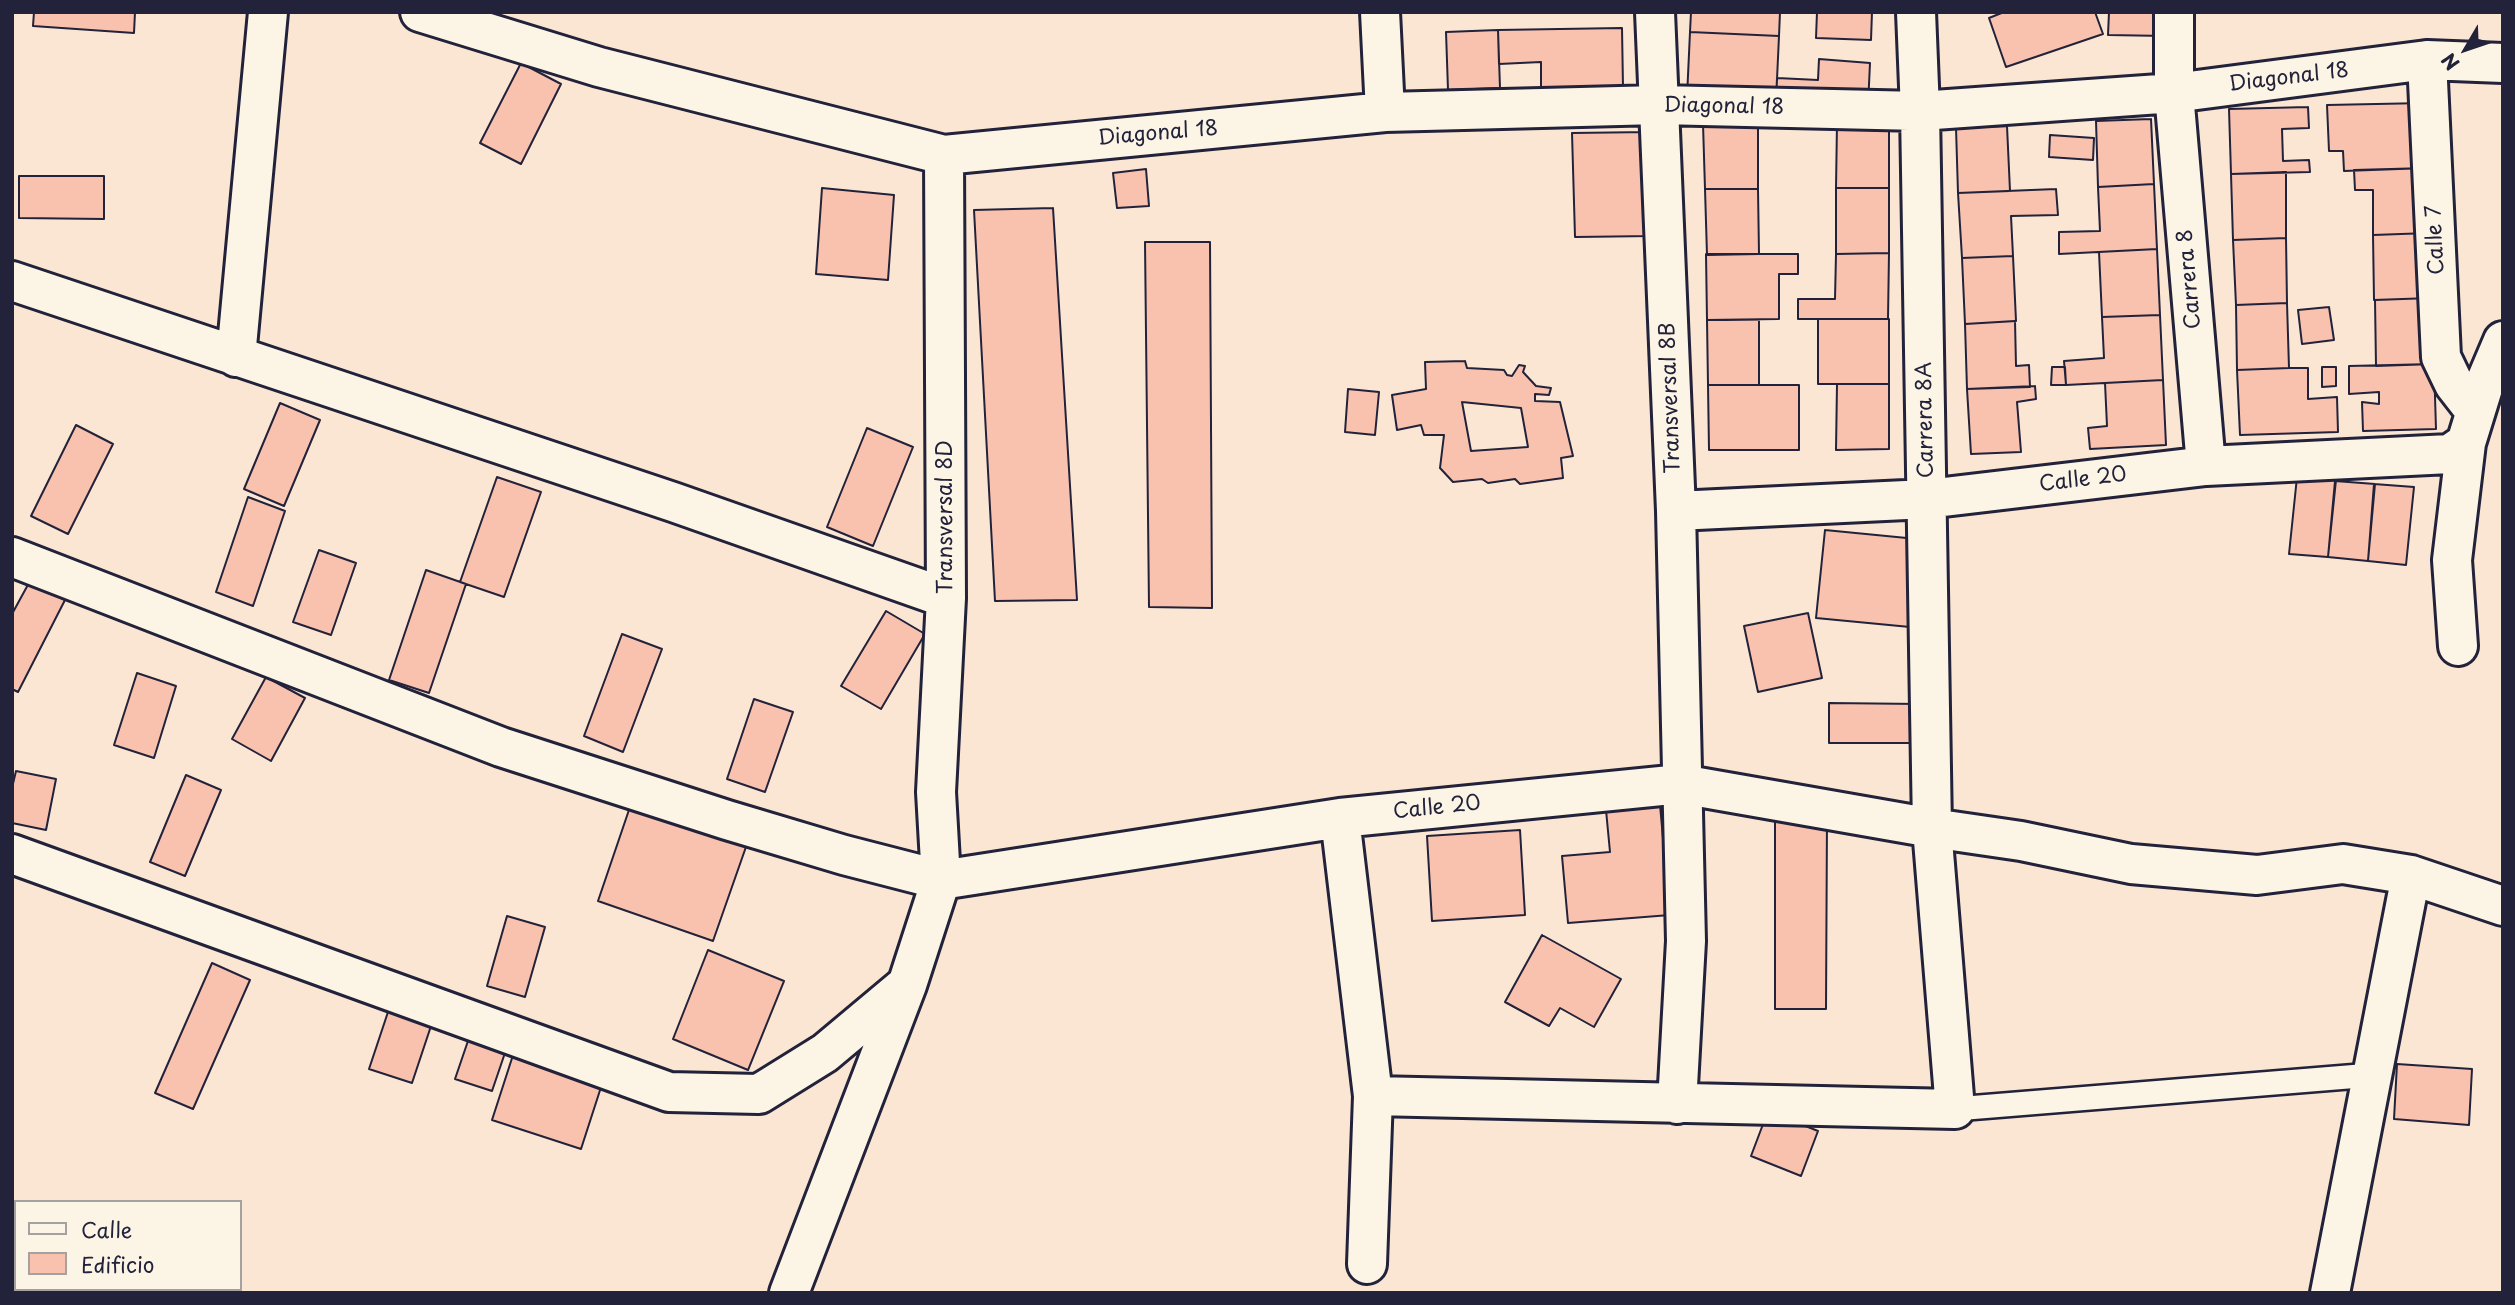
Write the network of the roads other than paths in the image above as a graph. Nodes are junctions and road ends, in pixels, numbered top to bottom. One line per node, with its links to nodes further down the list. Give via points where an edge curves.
1 (268, 12): 16 (street)
2 (420, 12): 13 (street, Diagonal 18, via 599,66)
3 (1380, 12): 12 (street)
4 (1655, 12): 10 (street, Transversal 8B)
5 (1916, 12): 11 (street, Carrera 8A)
6 (2174, 12): 9 (street, Carrera 8)
7 (2427, 60): 8 (street, Diagonal 18); 9 (street, Diagonal 18); 17 (street, Calle 7, via 2441,357 2454,384)
8 (2503, 63)
9 (2174, 93): 11 (street, Diagonal 18); 18 (street, Carrera 8)
10 (1659, 106): 11 (street, Diagonal 18); 12 (street, Diagonal 18); 20 (street, Transversal 8B)
11 (1920, 111): 19 (street, Carrera 8A)
12 (1385, 113): 13 (street, Diagonal 18)
13 (944, 155): 22 (street, Transversal 8D)
14 (12, 281): 16 (street)
15 (2503, 341): 17 (street)
16 (236, 357): 22 (street)
17 (2480, 413): 18 (street, Calle 20, via 2450,454); 23 (street, via 2452,560)
18 (2206, 466): 19 (street, Calle 20)
19 (1927, 499): 20 (street, Calle 20); 26 (street, Carrera 8A)
20 (1676, 512): 24 (street, Transversal 8B)
21 (12, 557): 29 (street, via 501,747 727,820)
22 (946, 598): 29 (street, Transversal 8D, via 936,792)
23 (2458, 646)
24 (1681, 784): 25 (street, Calle 20); 26 (street, Calle 20); 34 (street, Transversal 8B, via 1686,941)
25 (1340, 818): 29 (street, Calle 20); 33 (street)
26 (1932, 828): 28 (street, Calle 20, via 2131,864 2257,875 2343,864); 35 (street, Carrera 8A)
27 (12, 854): 31 (street, via 669,1092 759,1094 825,1054)
28 (2411, 875): 30 (street, Calle 20); 32 (street)
29 (942, 880): 31 (street)
30 (2503, 905)
31 (907, 985): 37 (street)
32 (2372, 1075): 35 (lane); 38 (street)
33 (1373, 1096): 34 (street); 36 (street)
34 (1677, 1104): 35 (street)
35 (1955, 1109)
36 (1367, 1264)
37 (789, 1293)
38 (2330, 1293)

